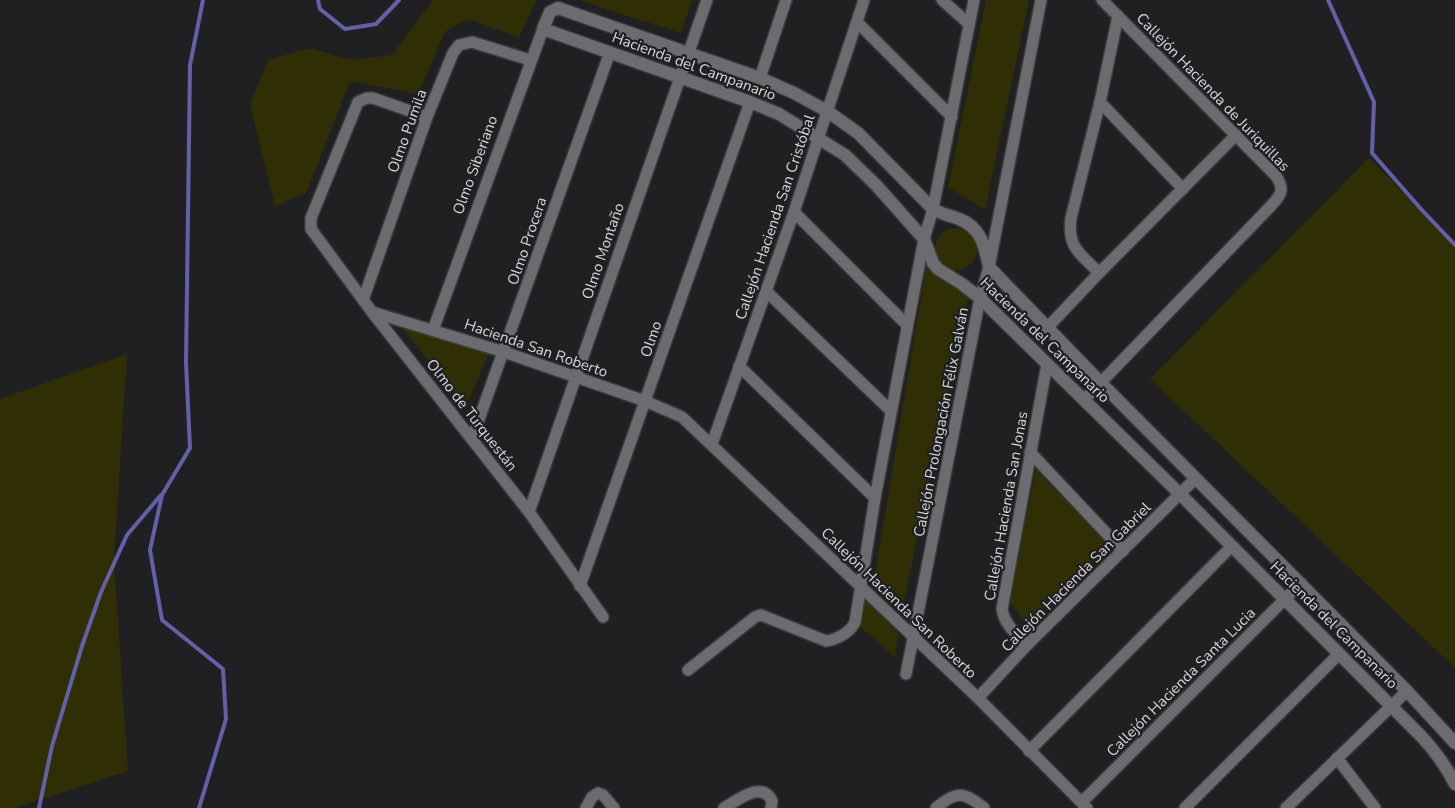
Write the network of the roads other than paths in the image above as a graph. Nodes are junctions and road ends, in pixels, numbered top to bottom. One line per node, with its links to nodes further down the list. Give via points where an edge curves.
1 (707, 0): 14 (street, Olmo Montaño)
2 (786, 0): 17 (street)
3 (864, 0): 10 (street, Callejón Hacienda San Cristóbal)
4 (942, 0): 11 (street)
5 (974, 0): 11 (street)
6 (1041, 0): 29 (street, Callejón Prolongación Félix Galván)
7 (1102, 0): 9 (street, Callejón Hacienda de Juriquillas)
8 (550, 12): 12 (street, Olmo Siberiano); 14 (street, Hacienda del Campanario, via 558,8)
9 (1118, 16): 19 (street); 23 (street, Callejón Hacienda de Juriquillas)
10 (857, 22): 20 (street, Callejón Hacienda San Cristóbal); 22 (street)
11 (968, 24): 22 (street)
12 (543, 29): 13 (street, Hacienda del Campanario); 15 (street, Olmo Siberiano)
13 (610, 52): 16 (street, Hacienda del Campanario); 38 (street, Olmo Procera)
14 (689, 53): 16 (street, Olmo Montaño); 17 (street, Hacienda del Campanario)
15 (530, 60): 21 (street, Olmo Pumila, via 472,42 459,45); 37 (street, Olmo Siberiano)
16 (681, 77): 18 (street, Hacienda del Campanario); 41 (street, Olmo Montaño)
17 (760, 78): 20 (street, Hacienda del Campanario)
18 (750, 102): 24 (street, Hacienda del Campanario, via 779,114); 44 (street, Olmo)
19 (1100, 102): 25 (street); 30 (street, via 1069,231 1074,247)
20 (827, 111): 24 (street, Callejón Hacienda San Cristóbal); 26 (street, Hacienda del Campanario, via 858,133)
21 (427, 117): 33 (street, Olmo Pumila); 33 (street, Olmo de Turquestán, via 373,98 358,102 311,218 313,233)
22 (952, 117): 26 (street)
23 (1236, 135): 25 (street); 42 (street, Callejón Hacienda de Juriquillas, via 1276,176 1282,185 1280,195)
24 (818, 137): 27 (street, Callejón Hacienda San Cristóbal); 28 (street, Hacienda del Campanario, via 853,162 876,184)
25 (1183, 189): 30 (street)
26 (933, 209): 28 (street); 29 (street, Hacienda del Campanario, via 974,228 984,243)
27 (794, 212): 31 (street, Callejón Hacienda San Cristóbal); 35 (street)
28 (924, 239): 32 (street, Hacienda del Campanario, via 938,269); 35 (street)
29 (989, 267): 32 (street, Callejón Prolongación Félix Galván); 36 (street, Hacienda del Campanario)
30 (1099, 273): 36 (street)
31 (766, 291): 40 (street, Callejón Hacienda San Cristóbal); 45 (street)
32 (980, 298): 39 (street, Hacienda del Campanario); 61 (street, Callejón Prolongación Félix Galván)
33 (364, 300): 34 (street, Olmo de Turquestán)
34 (372, 312): 37 (street, Hacienda San Roberto); 47 (street, Olmo de Turquestán)
35 (908, 325): 45 (street)
36 (1047, 328): 42 (street, Hacienda del Campanario)
37 (433, 330): 38 (street, Hacienda San Roberto)
38 (504, 352): 41 (street, Hacienda San Roberto); 47 (street, Olmo Procera)
39 (1046, 364): 43 (street, Hacienda del Campanario); 49 (street, Callejón Hacienda San Jonas)
40 (739, 366): 48 (street, Callejón Hacienda San Cristóbal); 52 (street)
41 (575, 377): 44 (street, Hacienda San Roberto); 53 (street, Olmo Montaño)
42 (1100, 382): 43 (street, Callejón Hacienda de Juriquillas); 50 (street, Hacienda del Campanario)
43 (1084, 400): 51 (street, Hacienda del Campanario)
44 (645, 401): 46 (street, Hacienda San Roberto); 57 (street, Olmo)
45 (891, 411): 52 (street)
46 (688, 421): 48 (street, Callejón Hacienda San Roberto)
47 (472, 439): 53 (street, Olmo de Turquestán)
48 (712, 444): 58 (street, Callejón Hacienda San Roberto)
49 (1030, 452): 55 (street); 62 (street, Callejón Hacienda San Jonas, via 1002,609 1009,626)
50 (1196, 478): 51 (street, Callejón Hacienda San Gabriel); 56 (street, Hacienda del Campanario)
51 (1180, 494): 54 (street, Hacienda del Campanario); 55 (street, Callejón Hacienda San Gabriel)
52 (875, 498): 58 (street)
53 (529, 512): 57 (street, Olmo de Turquestán)
54 (1232, 546): 59 (street, Hacienda del Campanario); 70 (street)
55 (1123, 550): 62 (street, Callejón Hacienda San Gabriel)
56 (1301, 583): 59 (street, Callejón Hacienda Santa Lucia); 66 (street, Hacienda del Campanario)
57 (580, 586): 60 (street, Olmo de Turquestán)
58 (860, 587): 61 (street, Callejón Hacienda San Roberto); 64 (street, via 852,628 833,640 826,641 761,615)
59 (1284, 600): 63 (street, Hacienda del Campanario); 73 (street, Callejón Hacienda Santa Lucia)
60 (604, 617)
61 (913, 639): 65 (street, Callejón Prolongación Félix Galván); 67 (street, Callejón Hacienda San Roberto)
62 (1027, 645): 67 (street, Callejón Hacienda San Gabriel)
63 (1339, 654): 68 (street, Hacienda del Campanario); 80 (street)
64 (688, 670)
65 (906, 674)
66 (1408, 691): 68 (street); 69 (street, Hacienda del Campanario)
67 (978, 698): 70 (street, Callejón Hacienda San Roberto)
68 (1392, 706): 71 (street); 72 (street, Hacienda del Campanario, via 1434,750)
69 (1455, 743)
70 (1029, 751): 73 (street, Callejón Hacienda San Roberto)
71 (1337, 758): 81 (street); 82 (street)
72 (1455, 784)
73 (1084, 805)
74 (586, 808): 75 (street, via 592,796 598,793)
75 (614, 808)
76 (724, 808): 77 (street, via 751,793 763,792 771,799)
77 (771, 808)
78 (936, 808): 79 (street, via 961,794)
79 (984, 808)
80 (1186, 808)
81 (1286, 808)
82 (1375, 808)

